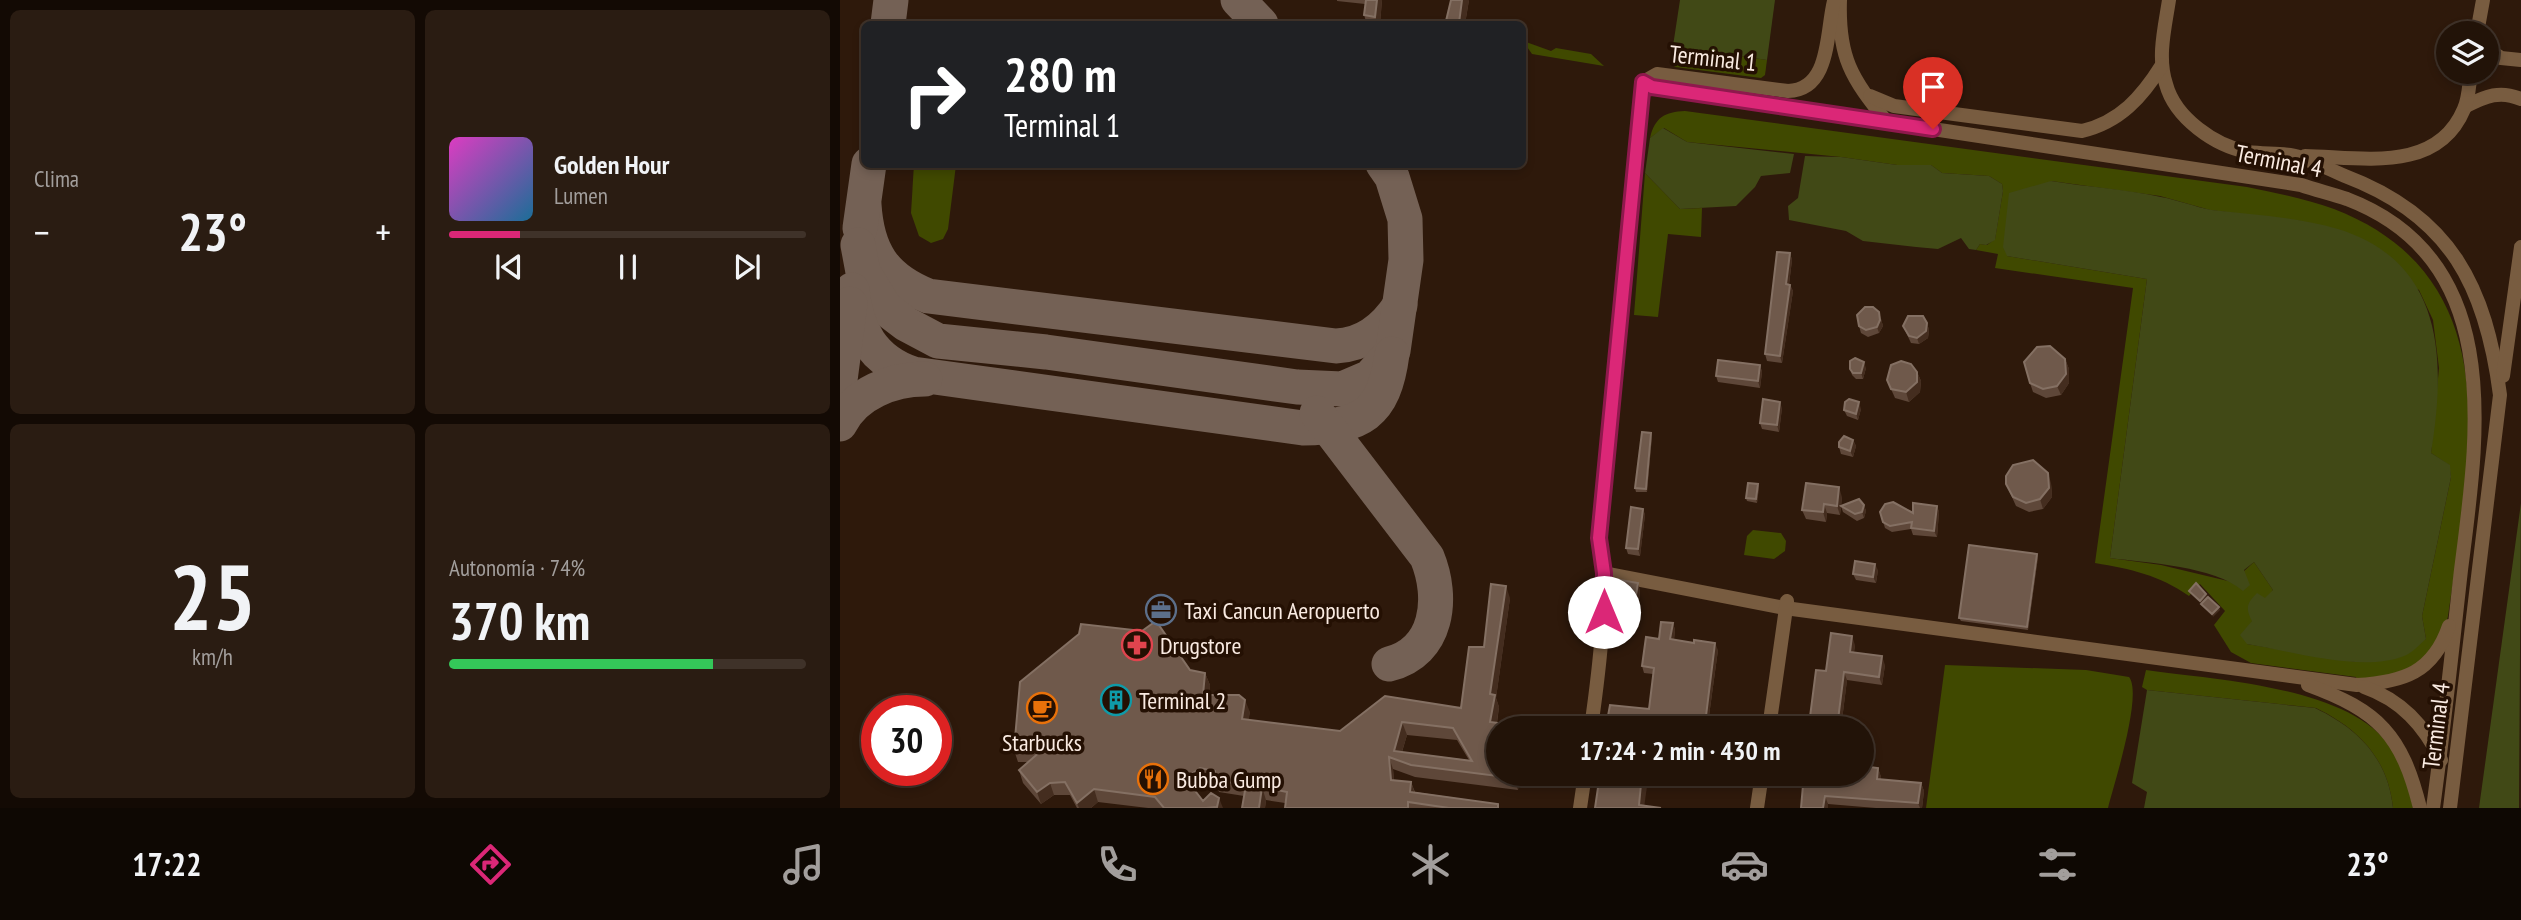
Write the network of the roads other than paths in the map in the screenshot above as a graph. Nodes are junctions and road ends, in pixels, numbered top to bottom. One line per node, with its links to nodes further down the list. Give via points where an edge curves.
1 (1837, 0): 8 (street, via 1841,46); 9 (street, Terminal 1, via 1820,73 1805,89 1788,91 1657,74)
2 (2169, 0): 7 (street, Terminal 4)
3 (2483, 0): 4 (street)
4 (2479, 21)
5 (2499, 57): 6 (street)
6 (2521, 60)
7 (2162, 65): 8 (street, via 2129,109 2101,127 2082,131 1894,106 1872,97); 14 (street, Terminal 4, via 2176,104 2211,137 2230,148)
8 (1855, 81): 13 (street)
9 (1643, 82): 13 (street, Terminal 1); 17 (street, via 1599,538)
10 (2469, 84): 12 (street)
11 (2521, 99): 12 (street, via 2494,94)
12 (2466, 106): 14 (street, via 2455,128 2439,143 2407,157)
13 (1887, 122): 18 (street, Terminal 4, via 2301,185 2348,200 2404,234 2440,274 2455,302 2474,363 2476,445)
14 (2292, 155): 16 (street, Terminal 4, via 2370,185 2413,211 2446,241 2480,301)
15 (2521, 247): 16 (street)
16 (2500, 395): 27 (street, Terminal 4)
17 (1604, 573): 19 (street); 22 (street, via 1604,631)
18 (2458, 599): 21 (street, via 2444,640 2424,665 2397,681); 24 (street)
19 (1786, 603): 20 (street); 23 (street)
20 (2287, 677): 21 (street); 30 (street, via 2339,696 2390,734 2412,774)
21 (2357, 685): 24 (street, via 2402,706)
22 (1593, 716)
23 (1771, 716)
24 (2440, 758): 27 (street); 31 (street)
25 (1583, 786): 28 (street)
26 (1760, 786): 29 (street)
27 (2452, 791): 32 (street, Terminal 4)
28 (1580, 808)
29 (1757, 808)
30 (2420, 808)
31 (2433, 808)
32 (2450, 808)

